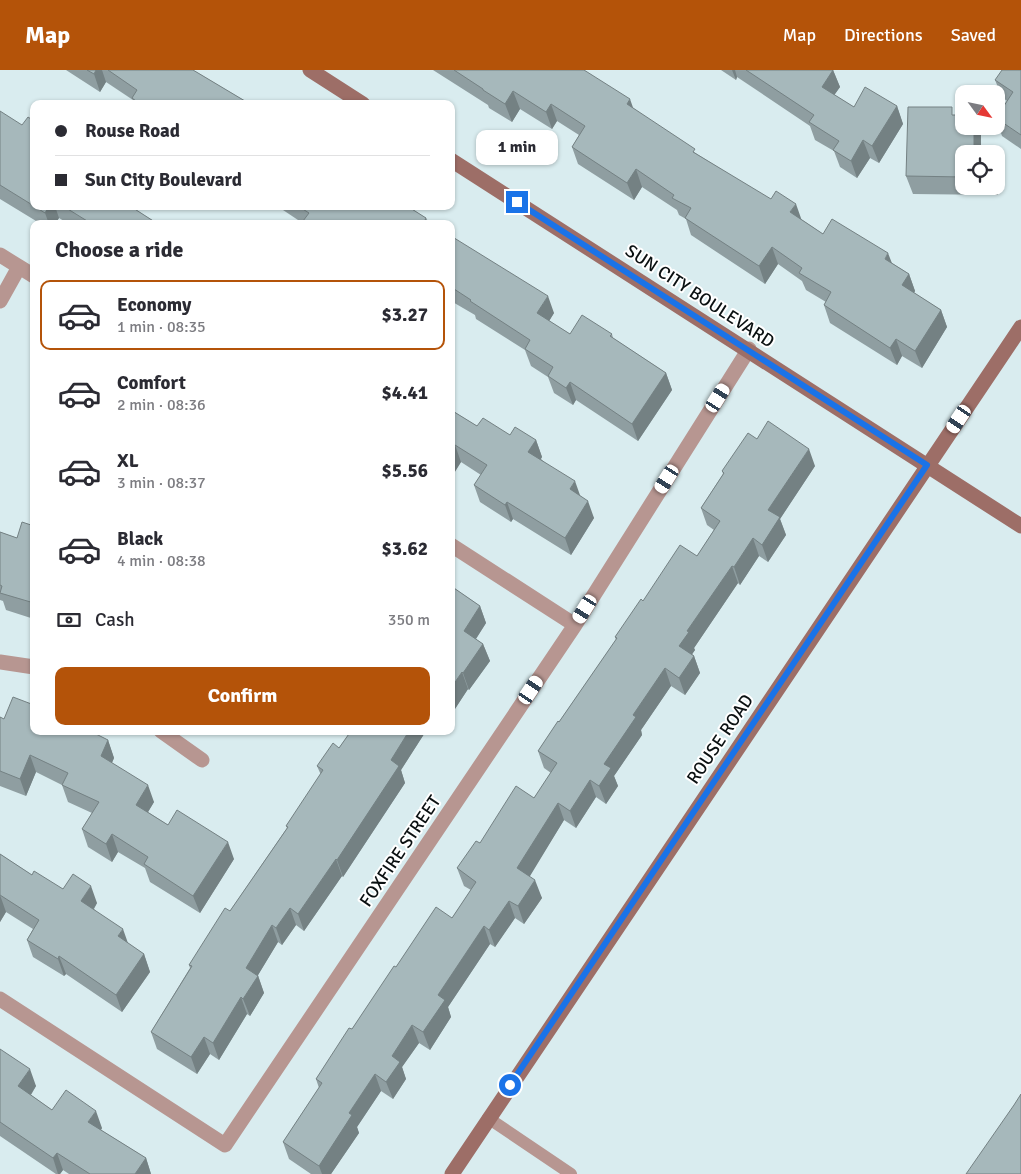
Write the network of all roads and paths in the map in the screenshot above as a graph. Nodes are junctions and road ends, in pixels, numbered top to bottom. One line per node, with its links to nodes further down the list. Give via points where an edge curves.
1 (310, 70): 2 (street)
2 (357, 100)
3 (455, 163): 9 (street, SUN CITY BOULEVARD)
4 (0, 255): 5 (street)
5 (19, 267): 6 (street); 7 (street)
6 (30, 274)
7 (0, 301)
8 (1021, 327): 10 (street, ROUSE ROAD)
9 (749, 350): 10 (street, SUN CITY BOULEVARD); 13 (street, FOXFIRE STREET)
10 (927, 465): 11 (street, SUN CITY BOULEVARD); 19 (street, ROUSE ROAD)
11 (1021, 526)
12 (455, 549): 13 (street)
13 (575, 625): 18 (street, FOXFIRE STREET, via 225,1145)
14 (0, 662): 15 (street)
15 (30, 666)
16 (167, 735): 17 (street)
17 (202, 760)
18 (0, 999)
19 (488, 1118): 20 (street, ROUSE ROAD); 21 (lane)
20 (452, 1174)
21 (571, 1174)

